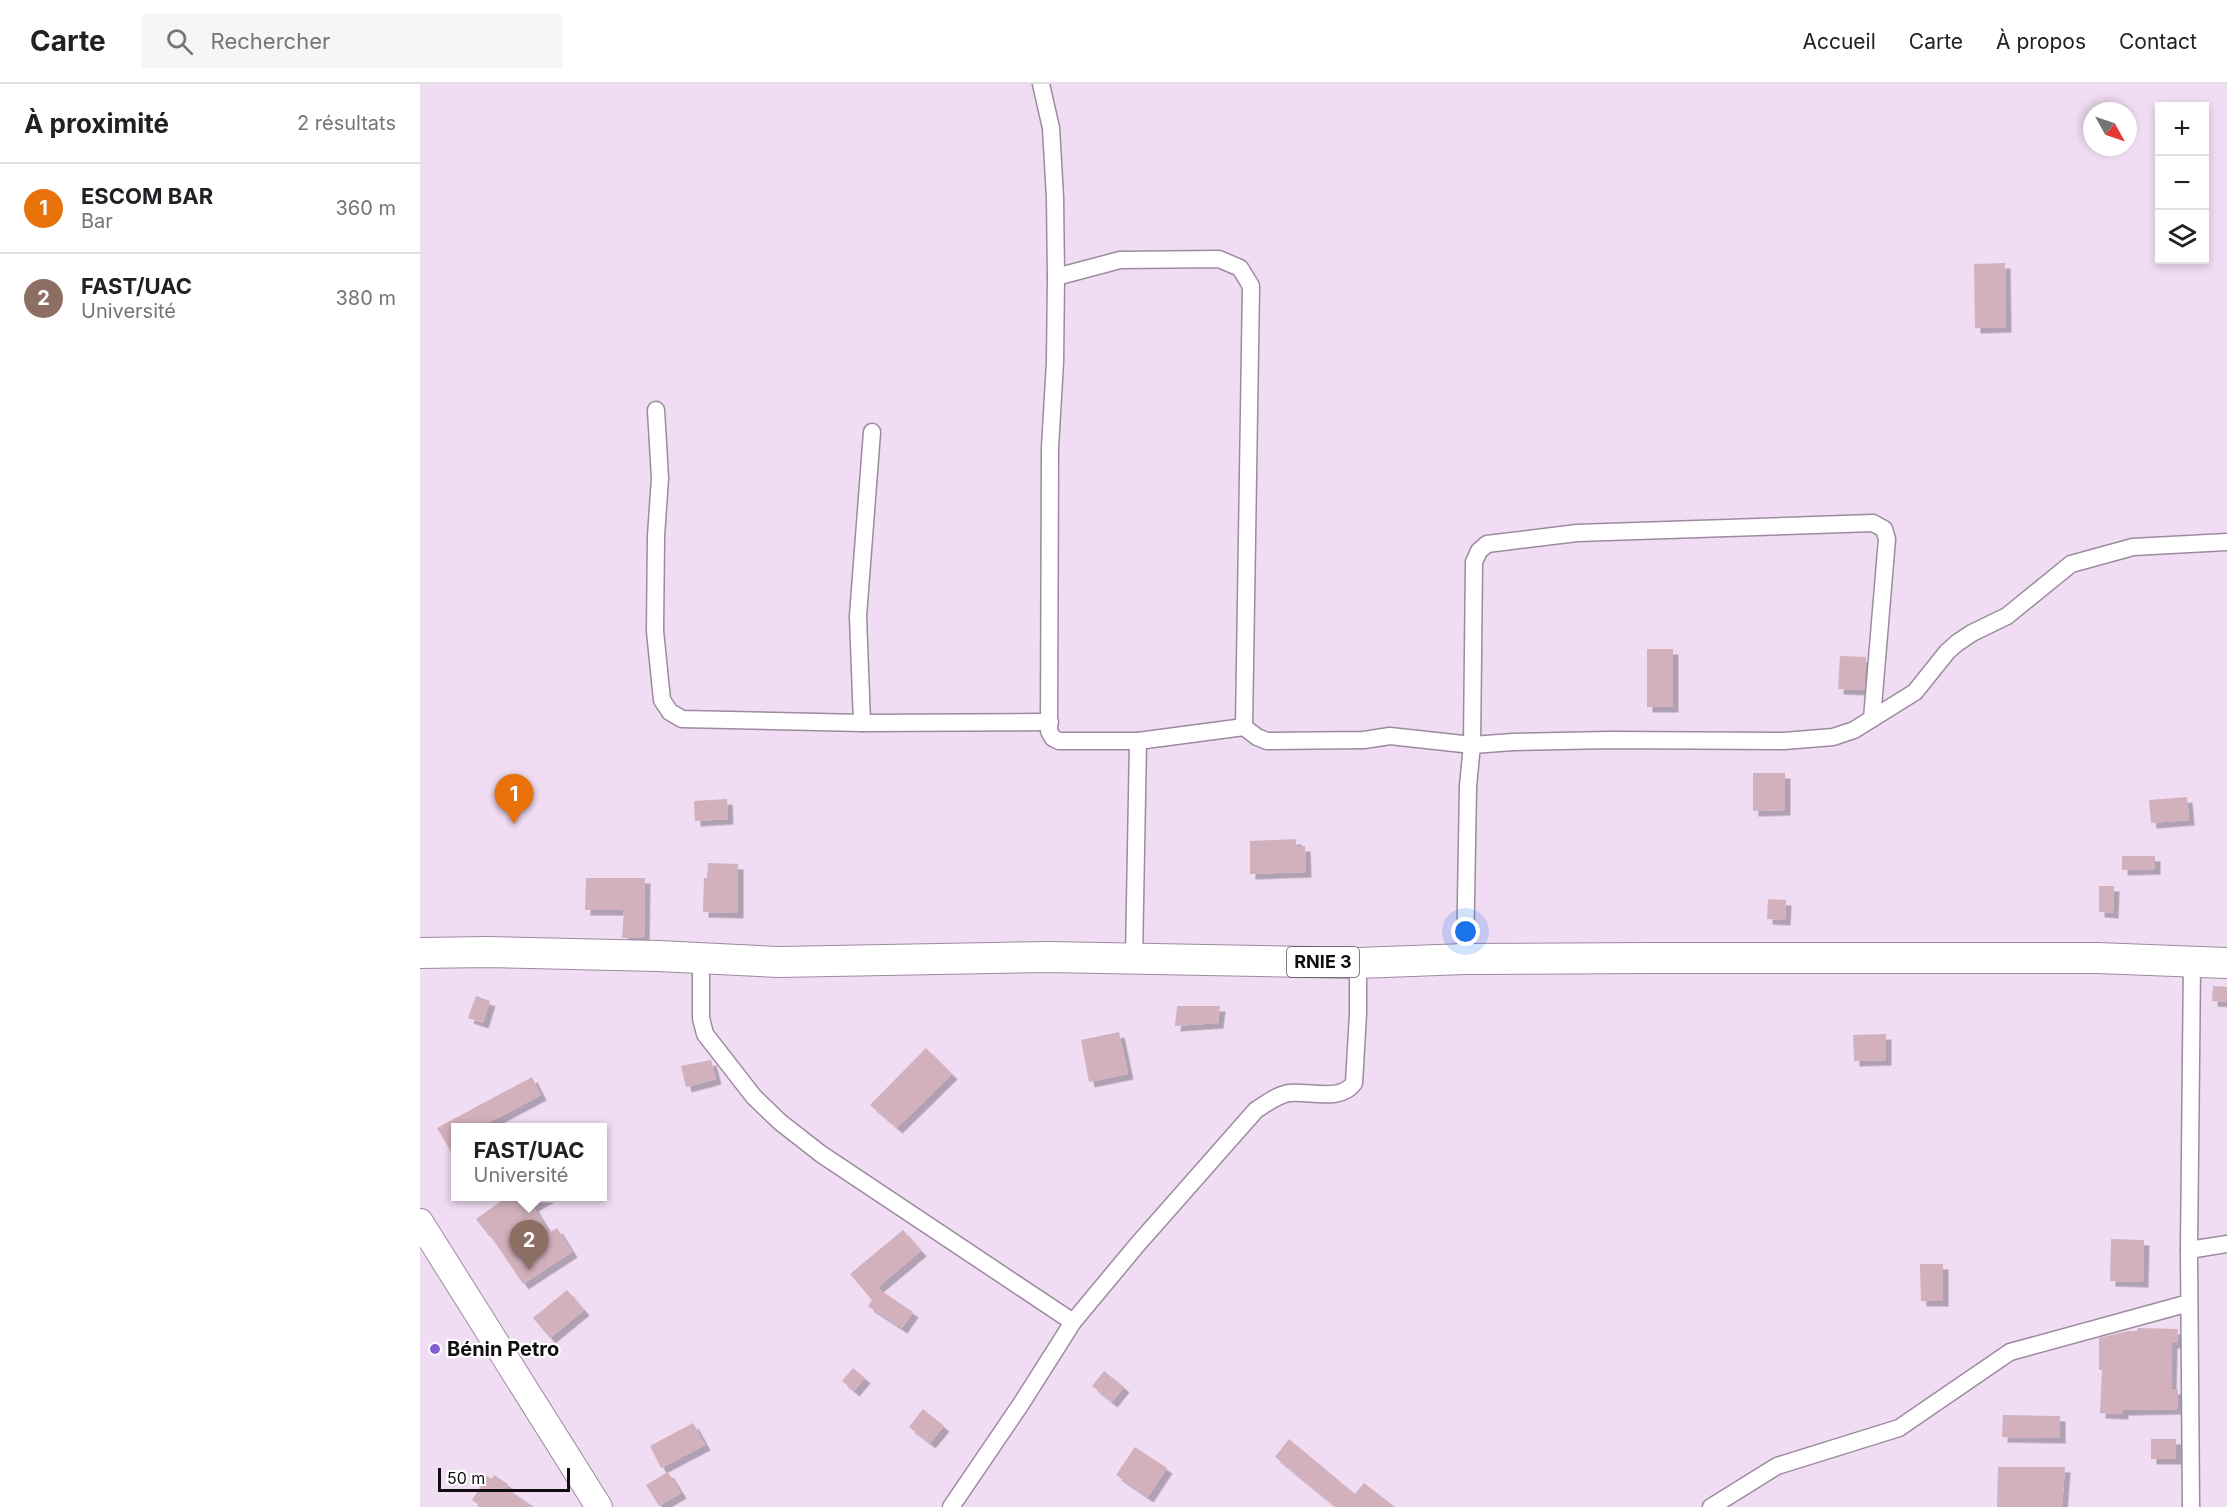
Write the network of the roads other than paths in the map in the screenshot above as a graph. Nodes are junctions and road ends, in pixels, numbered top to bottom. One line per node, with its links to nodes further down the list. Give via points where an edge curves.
1 (1041, 84): 2 (street, via 1051,128)
2 (1056, 277): 7 (street, via 1050,448); 9 (street, via 1120,260 1219,259 1240,268 1251,286)
3 (656, 410): 8 (street, via 660,478 655,631 663,700 670,712 682,719)
4 (872, 432): 8 (street, via 858,616)
5 (2227, 542): 6 (street, via 2133,547 2071,564 2007,616 1957,643 1915,692)
6 (1872, 719): 11 (street, via 1833,737 1784,741 1608,740); 11 (street, via 1887,539 1884,529 1873,523 1577,533 1486,544 1479,551 1474,562)
7 (1050, 722): 8 (street); 10 (street, via 1049,730 1059,741)
8 (862, 723)
9 (1244, 727): 10 (street); 11 (street, via 1267,741 1390,736)
10 (1138, 741): 13 (street)
11 (1472, 746): 14 (street)
12 (420, 952): 15 (highway, RNIE 3)
13 (1134, 958): 15 (highway, RNIE 3); 16 (highway, RNIE 3)
14 (1465, 959): 16 (highway, RNIE 3); 17 (highway, RNIE 3, via 2097,958)
15 (701, 960): 23 (street, via 700,1018 705,1034 754,1097 821,1154)
16 (1358, 963): 23 (street, via 1354,1072 1348,1090 1340,1094 1288,1093 1256,1110)
17 (2192, 963): 18 (highway, RNIE 3); 21 (street)
18 (2227, 963)
19 (420, 1222): 24 (main road)
20 (2227, 1244): 21 (street)
21 (2189, 1250): 22 (street)
22 (2189, 1303): 26 (street, via 2010,1352 1899,1428 1778,1466); 27 (street)
23 (1073, 1322): 25 (street)
24 (599, 1507)
25 (951, 1507)
26 (1711, 1507)
27 (2191, 1507)

